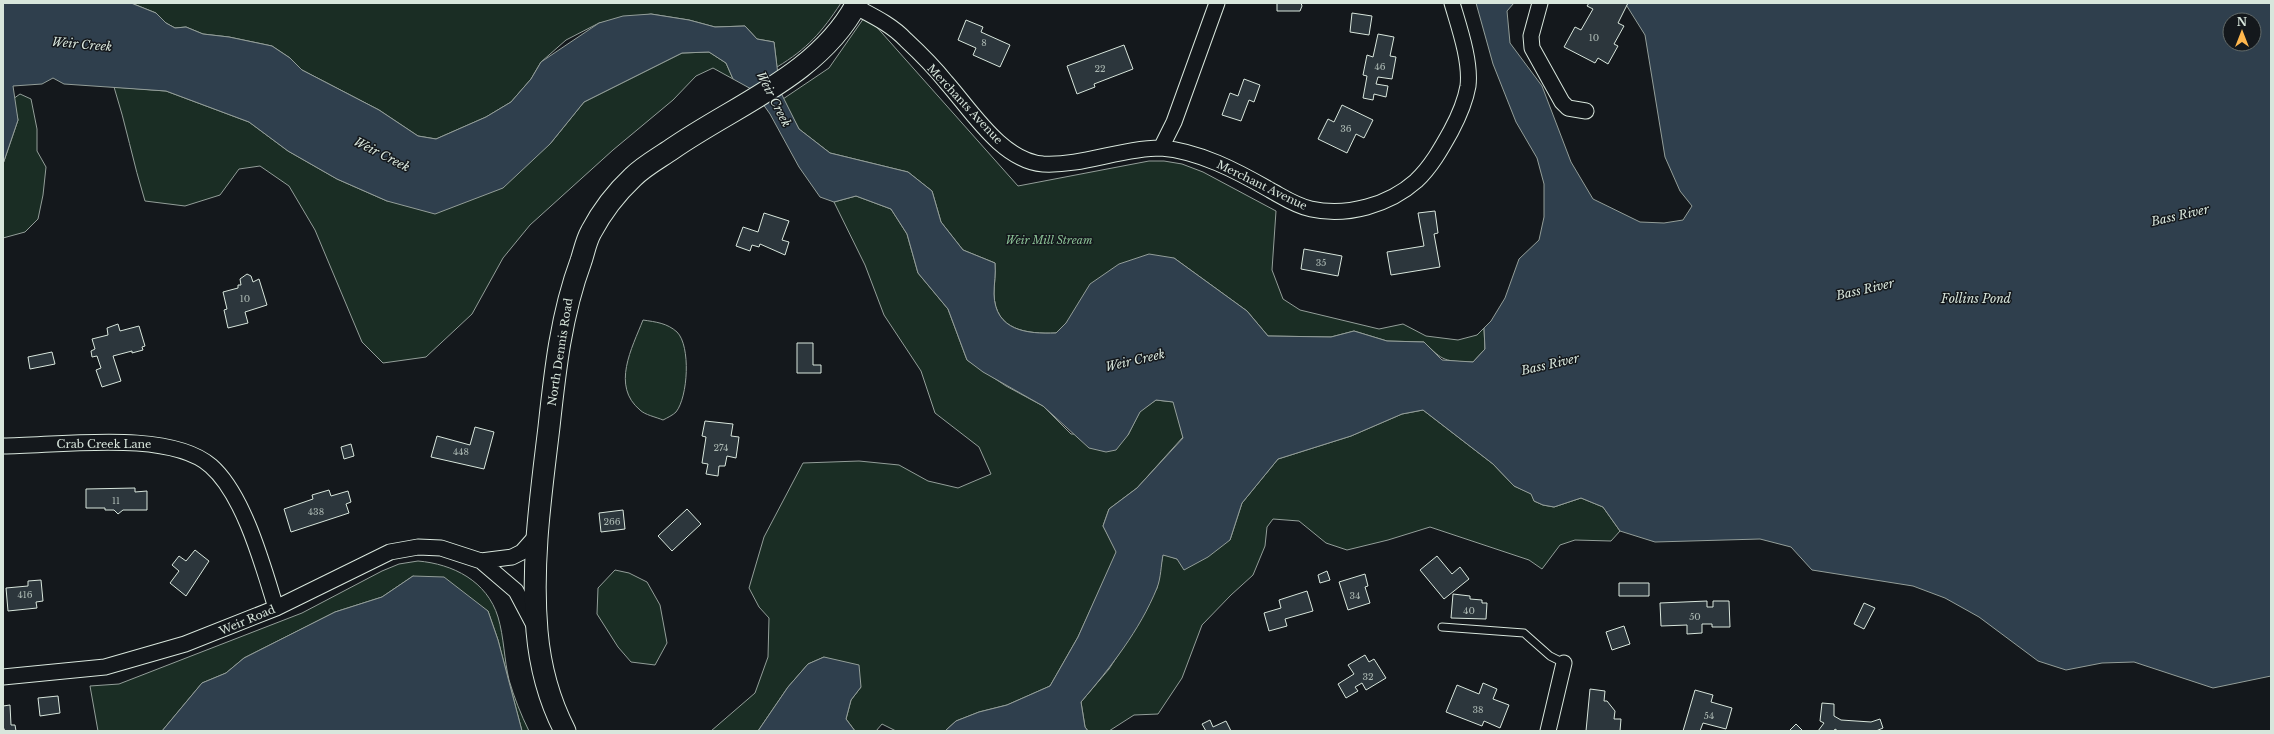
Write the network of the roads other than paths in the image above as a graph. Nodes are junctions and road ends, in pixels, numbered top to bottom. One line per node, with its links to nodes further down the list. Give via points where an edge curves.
1 (1217, 3): 6 (street, via 1174,122)
2 (1452, 3): 6 (street, Merchant Avenue, via 1464,48 1468,84 1465,101 1440,151 1428,168 1396,195 1359,210 1310,209 1209,160 1177,149)
3 (1540, 3): 5 (street, via 1531,36 1532,48 1562,102 1568,108)
4 (856, 5): 6 (street, Merchants Avenue, via 906,39 993,136 1018,157 1032,162 1060,163 1128,150); 8 (main road, North Dennis Road, via 816,56 684,140 634,176 590,233 571,286 561,334 543,471)
5 (1586, 111)
6 (1160, 148)
7 (3, 446): 10 (street, Crab Creek Lane, via 160,444 187,452 210,465 239,503)
8 (538, 534): 9 (street, Weir Road, via 522,552 512,557); 12 (main road, North Dennis Road)
9 (481, 561): 10 (street, Weir Road, via 441,548 406,548 374,558); 12 (street, Weir Road, via 516,591)
10 (276, 608): 14 (street, Weir Road, via 144,657 105,667)
11 (1442, 626): 13 (lane, via 1524,633 1550,656)
12 (537, 632): 15 (main road, North Dennis Road, via 546,684)
13 (1564, 663): 16 (street)
14 (3, 677)
15 (565, 731)
16 (1548, 731)

